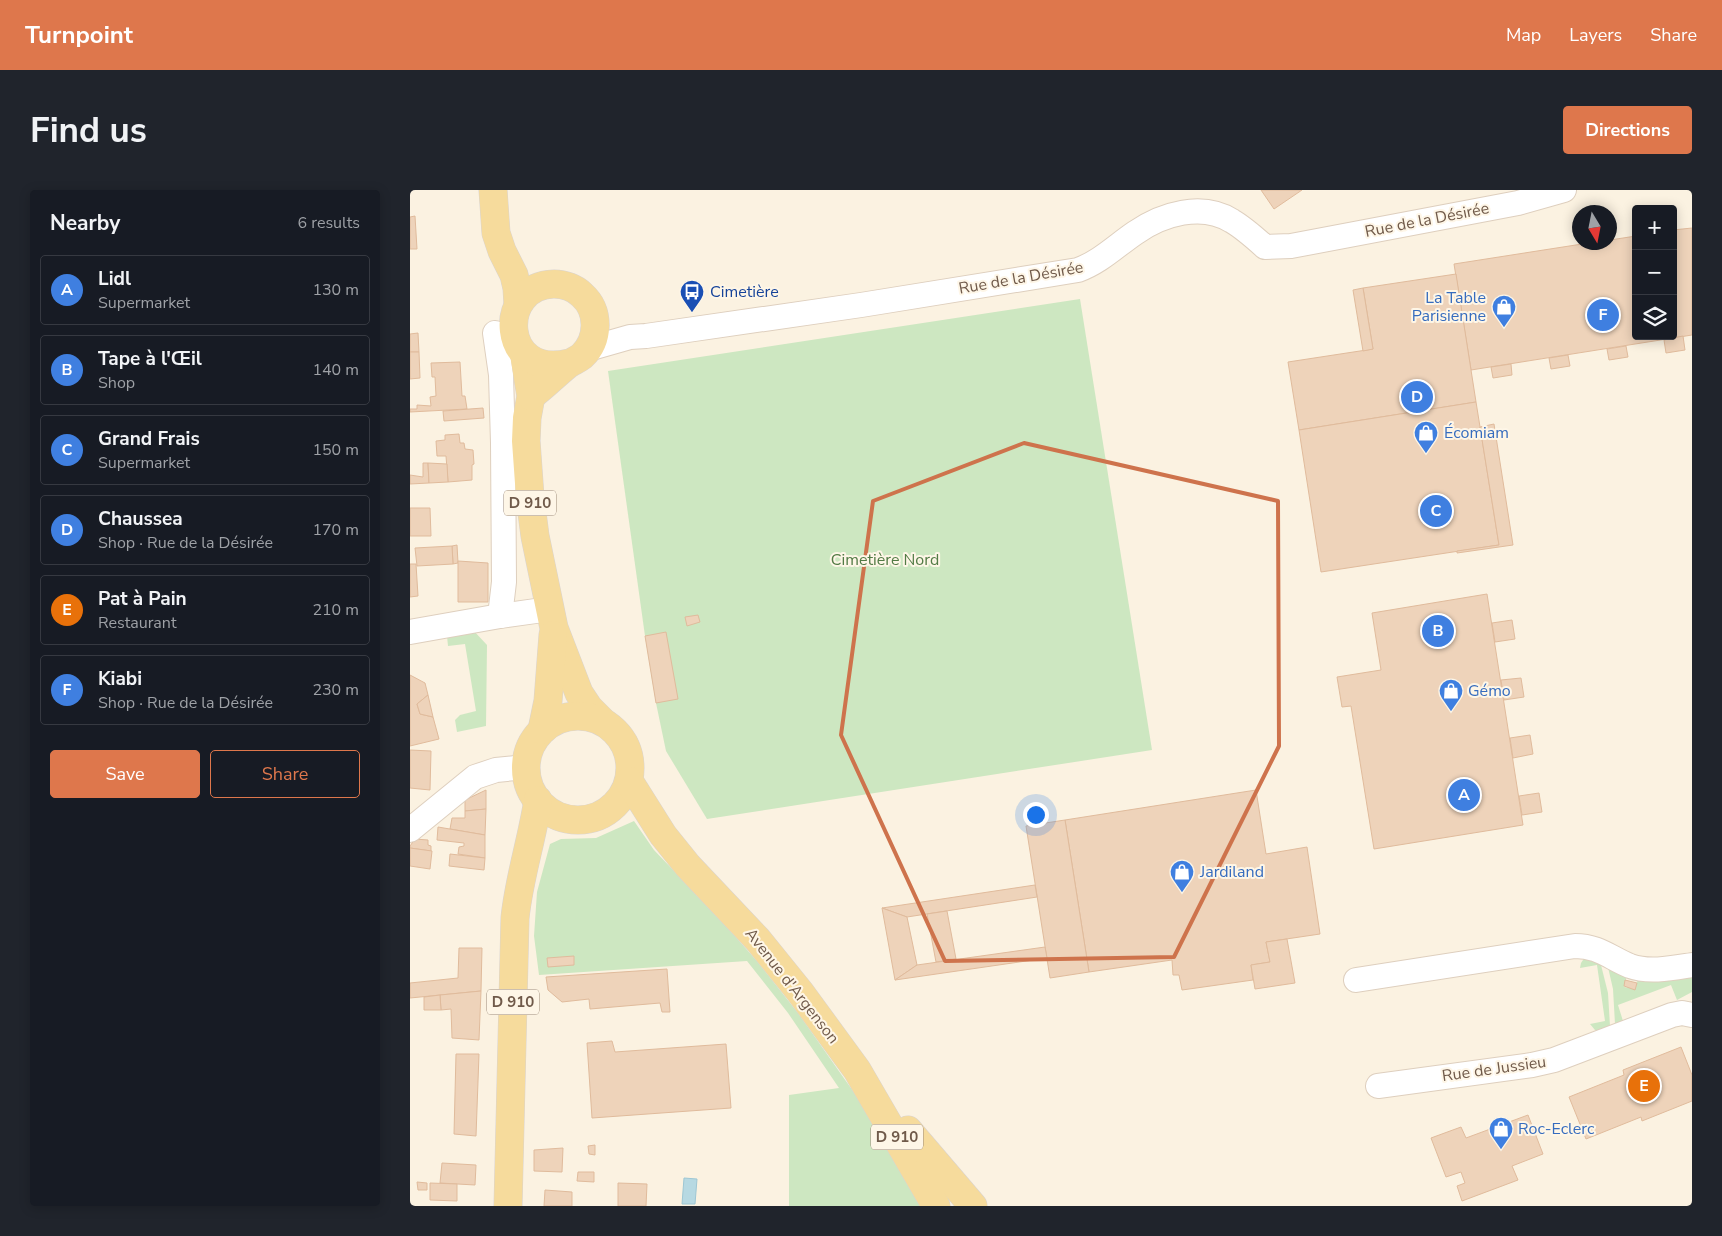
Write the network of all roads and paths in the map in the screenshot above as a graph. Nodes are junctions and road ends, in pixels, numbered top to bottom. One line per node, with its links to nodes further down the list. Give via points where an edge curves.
1 (493, 190): 5 (main road, via 496,233 514,275)
2 (509, 190): 4 (main road, via 513,238 524,259)
3 (1564, 190): 8 (street, Rue de la Désirée, via 1518,203 1291,246 1265,247 1232,220 1218,214 1189,211 1137,232 1093,264 1078,270 860,305)
4 (549, 284): 5 (main road, via 531,292); 6 (main road, via 574,290 588,301)
5 (518, 305): 9 (main road, via 513,330)
6 (592, 309): 8 (street); 10 (main road, via 596,325 592,342)
7 (494, 332): 12 (street, via 501,376 503,443 504,582)
8 (630, 336): 10 (street, Rue de la Désirée)
9 (524, 354): 10 (main road, via 534,361 557,366); 11 (main road, D 910)
10 (579, 356): 11 (main road)
11 (532, 396): 13 (main road, D 910, via 527,418 528,481 535,536)
12 (500, 616): 13 (street); 14 (street)
13 (552, 618): 15 (main road, D 910, via 579,693); 16 (main road, D 910, via 548,701)
14 (410, 632)
15 (603, 722): 16 (main road, via 578,716 552,723); 18 (main road, via 613,729 626,747 630,758)
16 (542, 730): 17 (main road, via 528,754)
17 (526, 767): 19 (main road, via 529,785); 20 (street, via 496,770 475,777)
18 (629, 781): 19 (main road, via 614,805 589,818 575,820 561,816); 24 (main road, Avenue d'Argenson / D 910, via 688,866 758,940)
19 (538, 800): 26 (main road, D 910, via 515,918)
20 (410, 830)
21 (1692, 964): 22 (street, via 1645,969 1631,966 1599,950 1575,946)
22 (1356, 980)
23 (1692, 1016): 25 (street, Rue de Jussieu, via 1672,1015 1554,1060)
24 (857, 1070): 27 (main road, Avenue d'Argenson / D 910); 28 (main road)
25 (1378, 1086)
26 (508, 1206)
27 (936, 1206)
28 (973, 1206)

